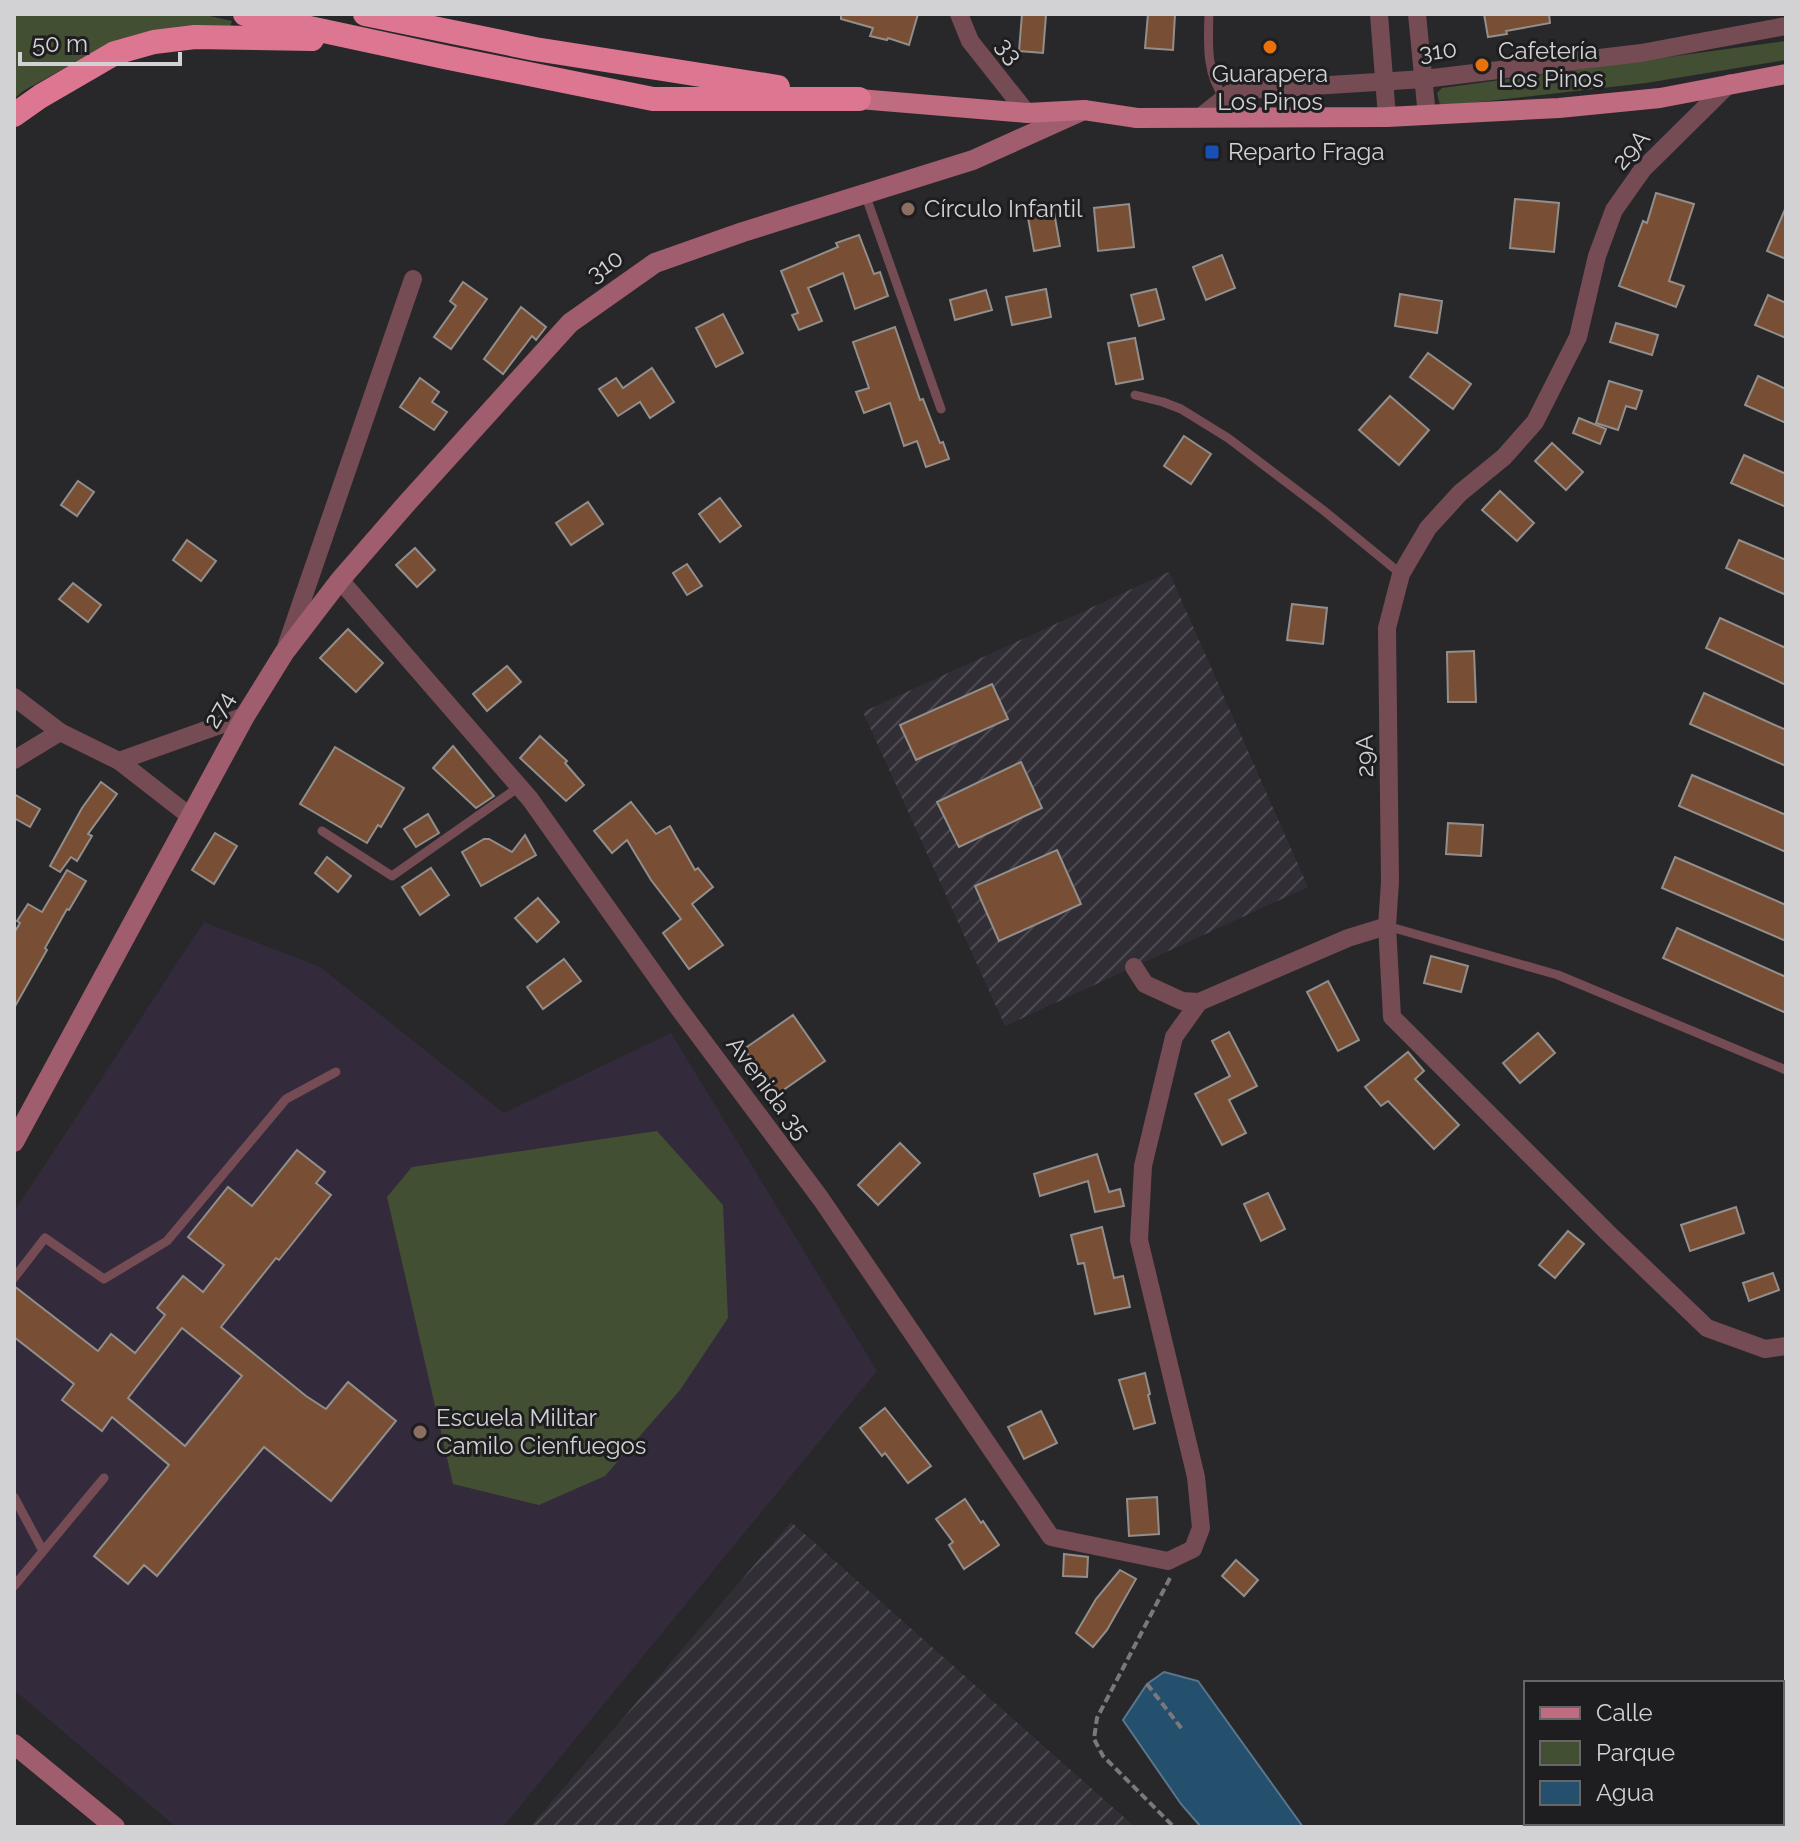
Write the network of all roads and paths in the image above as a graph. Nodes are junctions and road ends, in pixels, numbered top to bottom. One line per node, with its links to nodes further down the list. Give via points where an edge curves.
1 (245, 14): 9 (highway)
2 (365, 14): 10 (highway)
3 (451, 14): 10 (highway)
4 (959, 14): 18 (street, 33, via 970,41)
5 (1209, 14): 16 (lane, via 1210,67)
6 (1379, 14): 13 (street)
7 (1417, 14): 12 (street)
8 (1786, 26): 12 (street, 310, via 1641,53)
9 (370, 40): 15 (highway, via 653,99); 19 (highway, via 195,37 154,42 115,53)
10 (535, 49): 15 (highway)
11 (1786, 74): 14 (main road)
12 (1424, 79): 13 (street, 310); 20 (street)
13 (1386, 83): 16 (street, 310, via 1233,91); 21 (street)
14 (1730, 83): 20 (main road, via 1660,98); 27 (street, 29A, via 1643,169 1614,210 1578,337 1535,422 1428,528)
15 (859, 99): 18 (main road)
16 (1225, 99): 22 (street, 310)
17 (1084, 110): 18 (main road); 22 (main road, via 1137,118); 23 (street, 310, via 973,160)
18 (1027, 113)
19 (14, 115)
20 (1427, 116): 21 (main road)
21 (1387, 117): 22 (main road)
22 (1199, 118)
23 (865, 194): 26 (lane); 28 (street, 310, via 655,263 570,323)
24 (413, 279): 29 (street, 274)
25 (1135, 395): 27 (lane, via 1181,409 1228,438)
26 (941, 409)
27 (1401, 574): 38 (street, 29A, via 1387,628)
28 (340, 580): 29 (street, 310); 35 (street, Avenida 35)
29 (284, 653): 31 (street, 274)
30 (14, 697): 32 (street)
31 (245, 716): 34 (street); 36 (street, 274)
32 (60, 732): 33 (street); 34 (street)
33 (14, 760)
34 (119, 761): 36 (street)
35 (519, 787): 37 (lane, via 392,876); 49 (street, Avenida 35, via 821,1199 1051,1537 1168,1561)
36 (191, 817): 43 (street, 274)
37 (322, 831)
38 (1387, 926): 40 (street); 41 (lane, via 1558,975); 45 (street, 29A, via 1392,1017 1707,1328 1765,1349)
39 (1134, 967): 40 (street, via 1145,984 1182,1001)
40 (1199, 1002): 49 (street, via 1174,1037 1170,1052 1143,1166 1139,1240 1196,1477 1201,1528 1193,1549)
41 (1786, 1070)
42 (336, 1072): 44 (lane, via 286,1099 167,1241 104,1279 45,1238)
43 (14, 1142)
44 (14, 1278)
45 (1786, 1346)
46 (104, 1478): 48 (lane)
47 (14, 1497): 48 (lane)
48 (43, 1551): 50 (lane)
49 (1182, 1555): 55 (path, via 1097,1718 1094,1739 1103,1756)
50 (14, 1586)
51 (1147, 1684): 52 (path)
52 (1182, 1729)
53 (14, 1744): 54 (street)
54 (115, 1827)
55 (1174, 1827)

